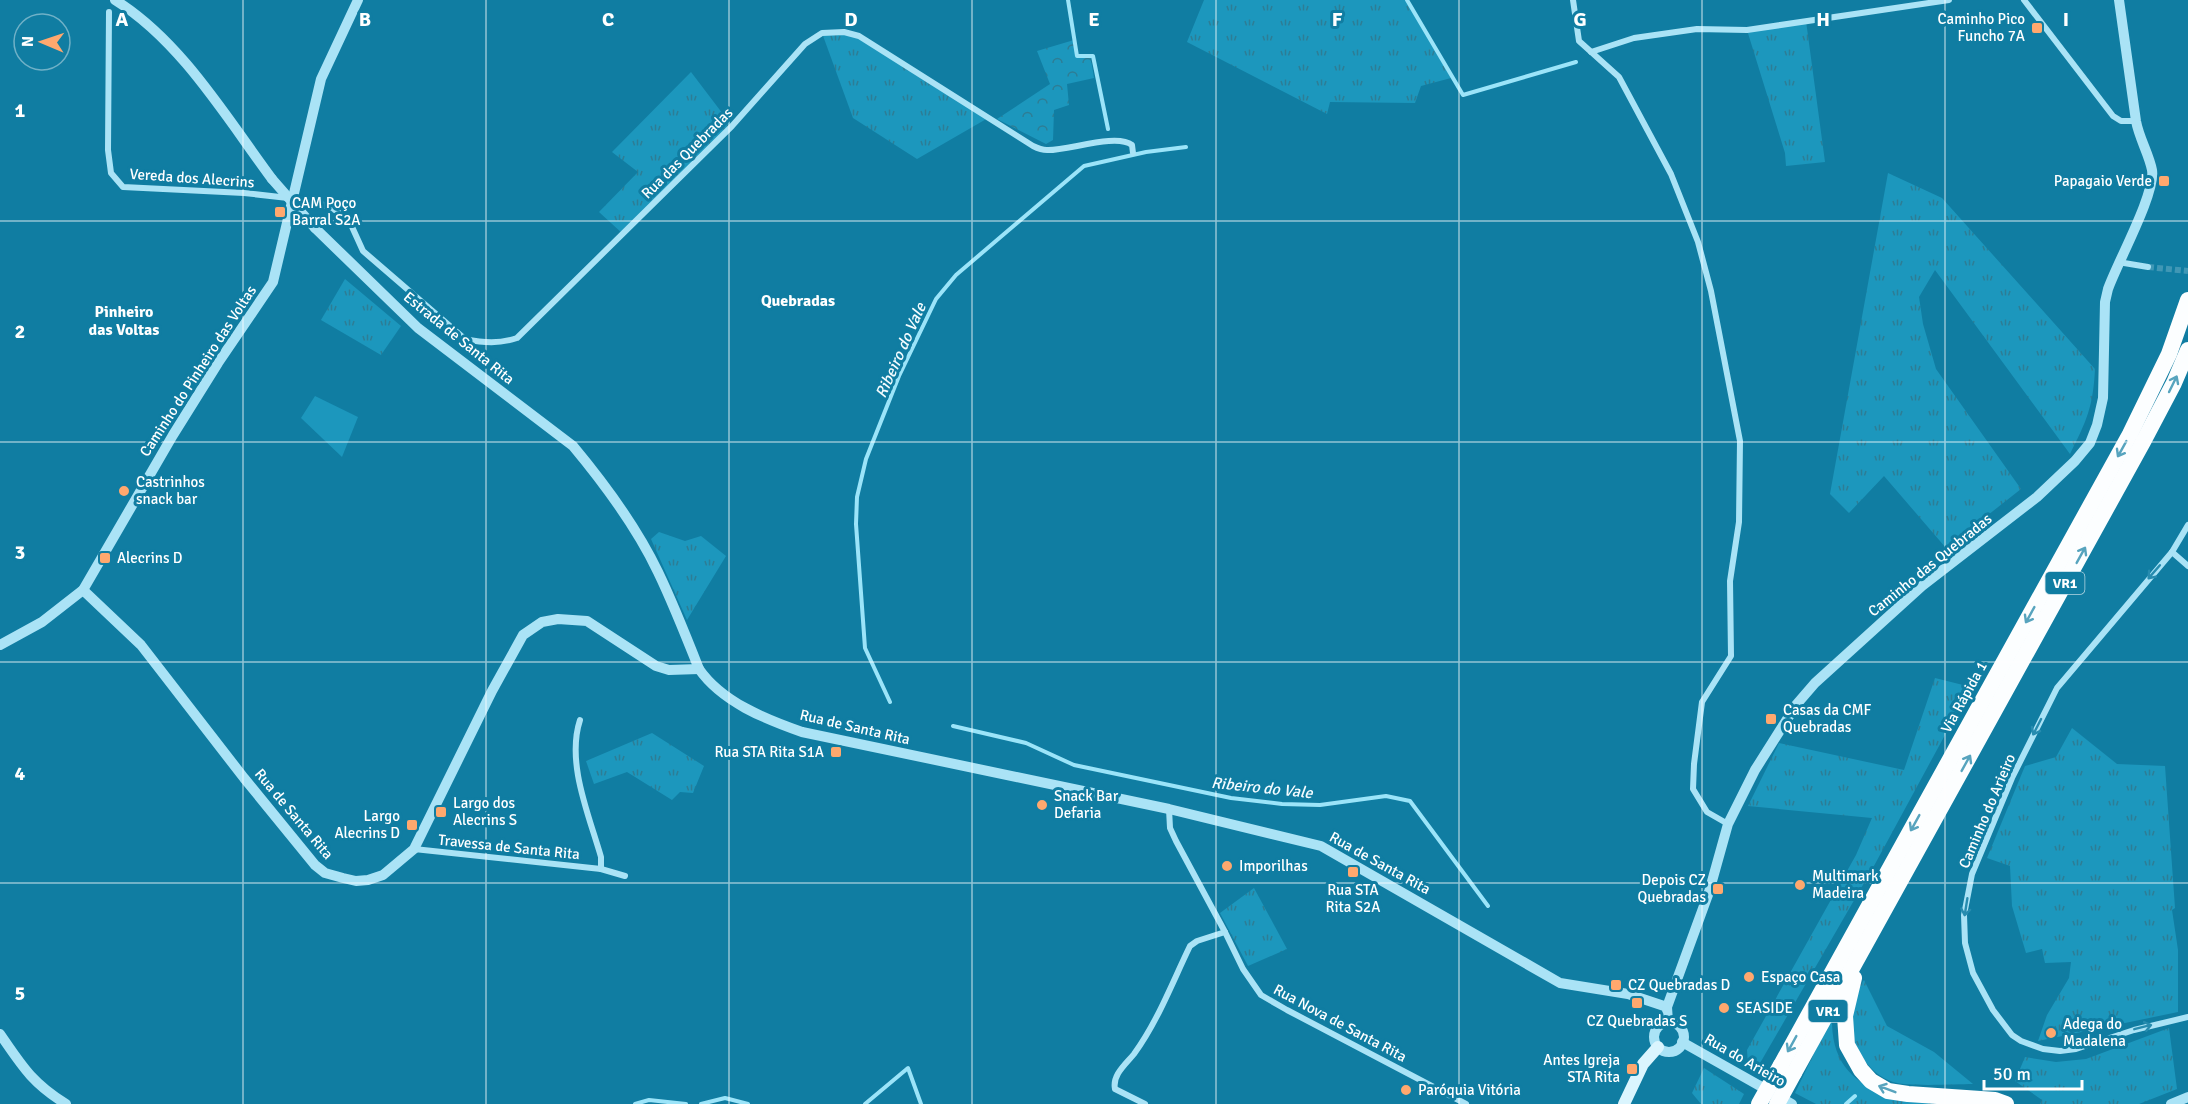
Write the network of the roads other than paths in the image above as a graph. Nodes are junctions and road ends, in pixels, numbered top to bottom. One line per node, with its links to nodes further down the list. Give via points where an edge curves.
1 (116, 0): 21 (street, Estrada de Santa Rita, bridge, via 137,14 177,54 315,228 418,328 573,447 589,465 658,570)
2 (358, 0): 11 (street, Caminho do Pinheiro das Voltas, via 321,80)
3 (1573, 0): 8 (street, via 1579,41)
4 (1949, 0): 8 (street, via 1747,30 1698,29 1634,38)
5 (2024, 0): 9 (street, via 2113,116 2121,121)
6 (2119, 0): 9 (street, Caminho das Quebradas)
7 (109, 12): 11 (street, Vereda dos Alecrins, via 108,150 111,173 123,187)
8 (1591, 52): 24 (street, via 1618,77 1671,174 1698,242 1740,441 1739,522 1730,581 1731,656 1702,702 1693,789 1707,812)
9 (2136, 121): 12 (street, Caminho das Quebradas, via 2152,178 2148,196)
10 (1133, 153): 11 (street, Rua das Quebradas, via 1132,145 1126,141 1046,150 1033,147 859,36 822,33 805,44 732,126 517,338 485,344 465,339 363,251 348,219 315,201)
11 (294, 198): 19 (street, Caminho do Pinheiro das Voltas, via 273,282 179,425)
12 (2118, 262): 13 (street); 24 (street, Caminho das Quebradas, via 2105,302 2103,398 2090,443 2037,497 1922,586 1803,695 1755,770)
13 (2148, 267)
14 (2188, 300): 36 (highway, Via Rápida 1 / VR1, one-way to 36, via 2169,354 2130,434)
15 (2188, 350): 29 (highway, Via Rápida 1 / VR1, one-way to 15, via 2144,442)
16 (2188, 525): 17 (street, Caminho do Arieiro)
17 (2172, 552): 18 (street); 31 (street, Caminho do Arieiro, one-way to 31, via 2057,688 2012,778 1972,874 1964,915 1965,943 1973,973 2012,1035 2032,1046 2060,1051 2076,1049)
18 (2188, 566)
19 (82, 590): 20 (street, Caminho do Pinheiro das Voltas, via 42,622); 25 (street, Rua de Santa Rita, via 141,645 265,805 325,873 368,880 383,875)
20 (0, 645)
21 (699, 669): 23 (street, Rua de Santa Rita, via 708,682 732,700 802,732); 25 (street, Rua de Santa Rita, via 669,670 656,666 587,621 542,622 523,634)
22 (580, 720): 26 (street, Travessa de Santa Rita, via 575,736 576,764)
23 (1169, 808): 28 (street, Rua Nova de Santa Rita, via 1170,828); 30 (street, Rua de Santa Rita, via 1322,846 1560,983 1628,994)
24 (1728, 824): 30 (street, Caminho das Quebradas, via 1709,892)
25 (414, 849): 26 (street, Travessa de Santa Rita)
26 (601, 869): 27 (street, Travessa de Santa Rita)
27 (625, 876)
28 (1226, 932): 39 (street, via 1190,946 1160,1011 1118,1073 1115,1089); 40 (street, Rua Nova de Santa Rita, via 1243,969 1262,995)
29 (1863, 949): 36 (highway, Via Rápida 1 / VR1); 45 (highway, one-way to 29, via 1898,1093 1871,1082 1847,1045 1845,1016)
30 (1667, 1007): 32 (street, Caminho das Quebradas)
31 (2188, 1017)
32 (1668, 1022): 34 (street, via 1683,1032); 35 (street, via 1659,1025 1654,1033)
33 (0, 1034): 38 (street, via 30,1077)
34 (1682, 1042): 35 (street, via 1671,1051); 44 (street, Rua do Arieiro)
35 (1658, 1047): 41 (main road, via 1643,1064)
36 (1787, 1069): 42 (highway, Via Rápida 1 / VR1, bridge); 43 (highway, Via Rápida 1 / VR1, bridge)
37 (2188, 1097): 46 (street)
38 (66, 1104)
39 (1145, 1104)
40 (1466, 1104)
41 (1624, 1104)
42 (1759, 1104)
43 (1777, 1104)
44 (1792, 1104)
45 (2006, 1104)
46 (2172, 1104)

